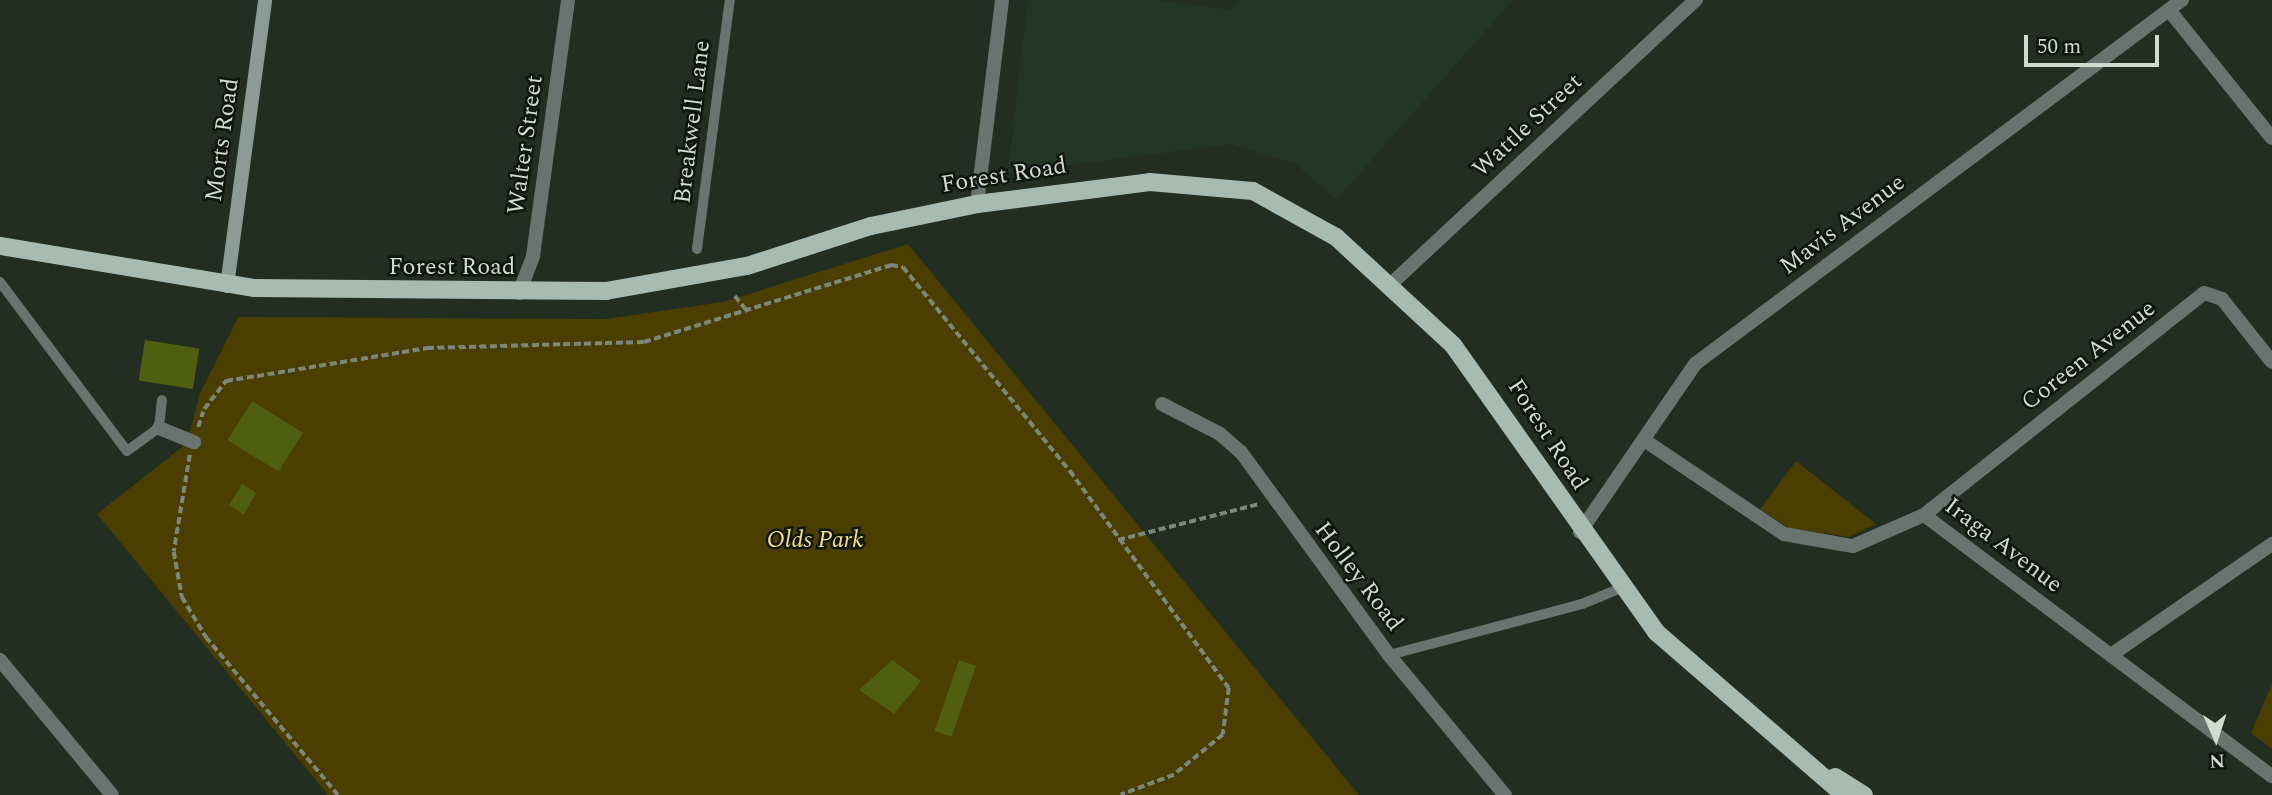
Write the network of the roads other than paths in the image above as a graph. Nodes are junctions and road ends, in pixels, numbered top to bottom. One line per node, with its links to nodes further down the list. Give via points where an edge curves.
1 (265, 0): 14 (street, Morts Road)
2 (568, 0): 15 (street, Walter Street, via 533,256)
3 (730, 0): 11 (lane, Breakwell Lane)
4 (1002, 0): 9 (street)
5 (1696, 0): 13 (street, Wattle Street)
6 (2182, 0): 7 (street, Mavis Avenue)
7 (2169, 10): 8 (street); 21 (street, Mavis Avenue, via 1695,363)
8 (2272, 138)
9 (977, 204): 13 (main road, Forest Road, via 1150,182 1218,184 1299,212); 15 (main road, Forest Road, via 871,226 694,278)
10 (0, 246): 14 (main road, Forest Road)
11 (697, 249)
12 (0, 282): 19 (lane, via 127,451)
13 (1391, 285): 23 (main road, Forest Road, via 1474,369)
14 (227, 286): 15 (main road, Forest Road)
15 (519, 293)
16 (2272, 362): 22 (street, Coreen Avenue, via 2221,299 2204,293)
17 (162, 400): 19 (lane)
18 (1162, 404): 26 (street, Holley Road, via 1220,434 1241,452 1271,501)
19 (159, 428): 20 (street)
20 (194, 442)
21 (1647, 442): 22 (street, Iraga Avenue, via 1784,534 1853,546); 23 (street, Mavis Avenue)
22 (1924, 515): 27 (street, Iraga Avenue)
23 (1580, 532): 25 (main road, Forest Road)
24 (2272, 544): 27 (street)
25 (1621, 588): 26 (lane, via 1582,604); 29 (main road, Forest Road, via 1656,632)
26 (1388, 655): 32 (street, Holley Road)
27 (2111, 655): 30 (street, Iraga Avenue)
28 (0, 660): 31 (street)
29 (1782, 743): 33 (main road, Forest Road); 34 (main road, Forest Road)
30 (2272, 776)
31 (112, 795)
32 (1505, 795)
33 (1844, 795)
34 (1864, 795)

